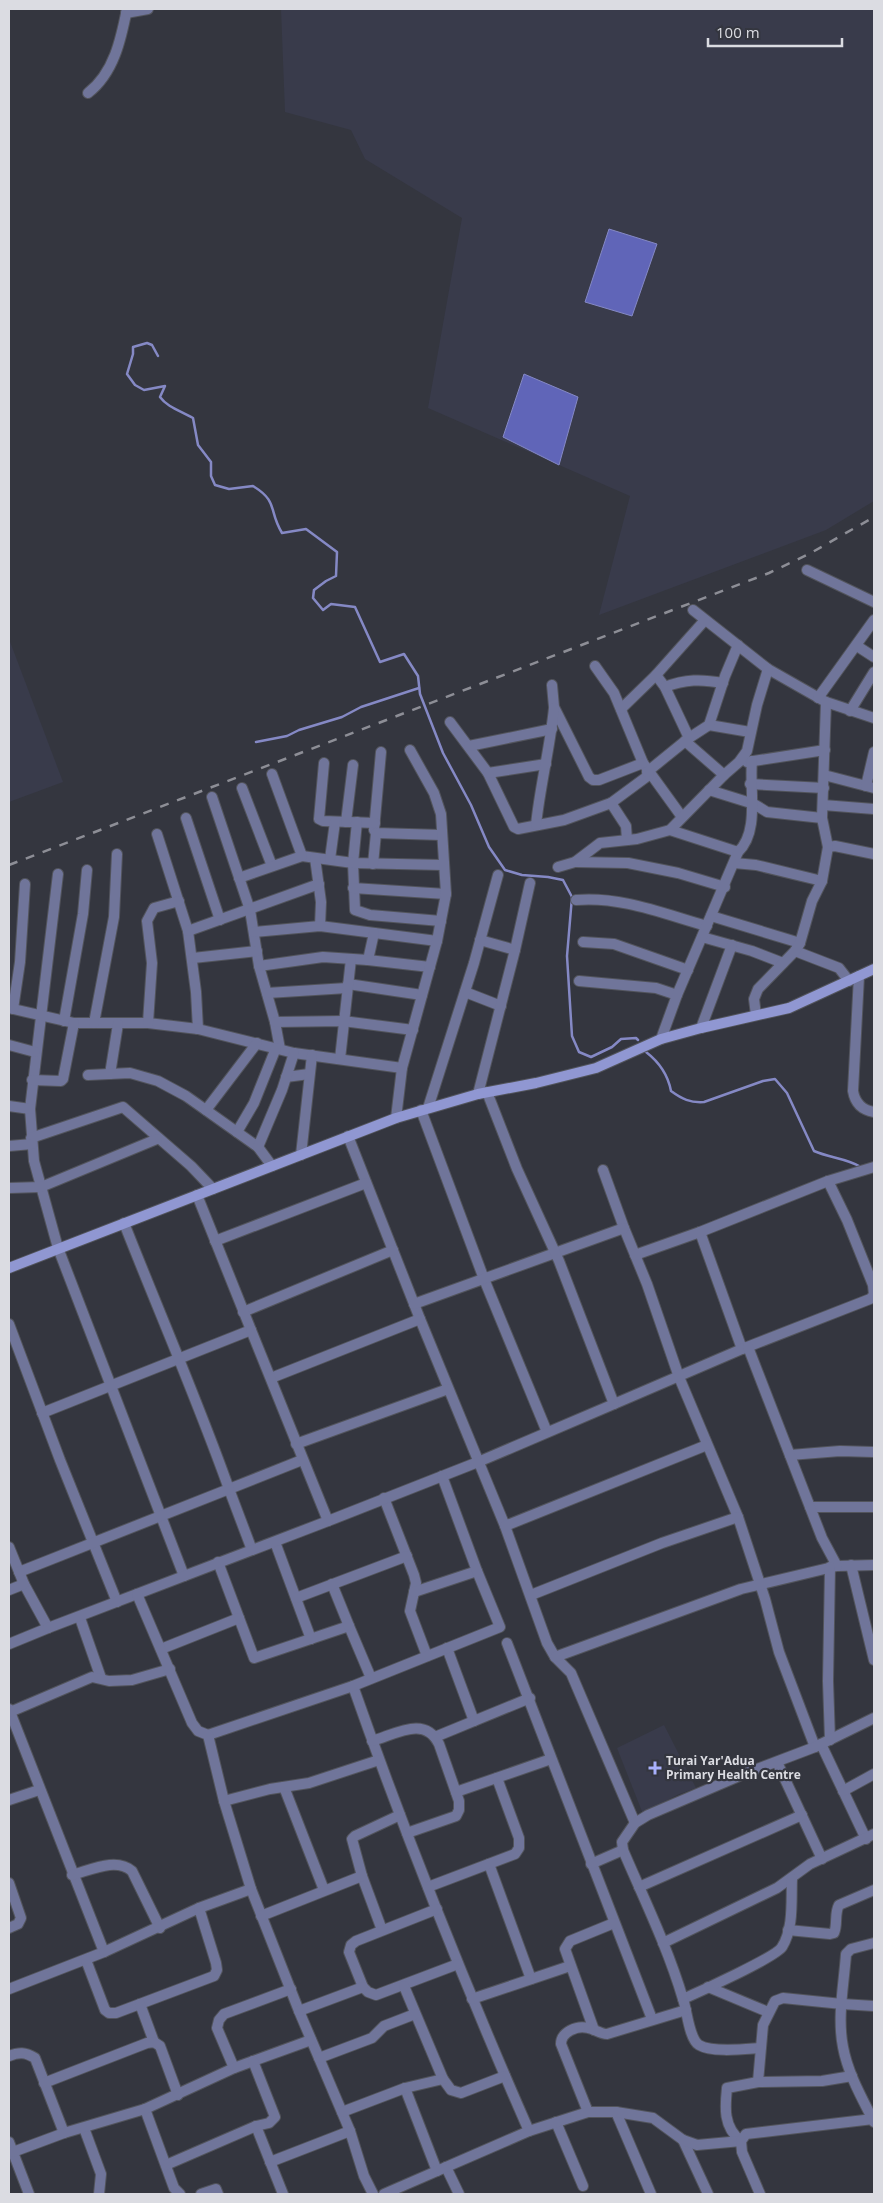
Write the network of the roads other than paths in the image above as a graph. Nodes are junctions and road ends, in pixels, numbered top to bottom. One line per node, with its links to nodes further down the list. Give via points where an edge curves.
1 (148, 9): 2 (street)
2 (126, 11): 3 (street, via 110,66 104,78)
3 (88, 93)
4 (807, 570): 5 (street)
5 (874, 602)
6 (693, 610): 7 (street)
7 (705, 620): 9 (street); 15 (street)
8 (874, 620): 10 (street)
9 (738, 645): 13 (street); 16 (street)
10 (857, 646): 11 (street); 19 (street)
11 (874, 657)
12 (595, 666): 21 (street)
13 (768, 669): 19 (street); 27 (street)
14 (874, 672): 22 (street)
15 (656, 674): 18 (street); 21 (street)
16 (723, 682): 18 (street, via 691,680); 25 (street)
17 (552, 685): 20 (street)
18 (666, 687): 28 (street)
19 (822, 700): 22 (street); 31 (street)
20 (554, 707): 26 (street); 39 (street, via 593,780)
21 (621, 709): 39 (street)
22 (850, 711): 23 (street)
23 (874, 718)
24 (450, 722): 29 (street)
25 (709, 725): 27 (street); 28 (street)
26 (552, 729): 29 (street); 37 (street)
27 (750, 732): 35 (street, via 747,751)
28 (687, 739): 39 (street); 42 (street)
29 (469, 746): 40 (street)
30 (410, 750): 63 (street, via 434,793 441,814)
31 (825, 750): 34 (street); 43 (street)
32 (381, 752): 60 (street)
33 (874, 752): 45 (street)
34 (752, 761): 35 (street); 44 (street)
35 (739, 762): 42 (street)
36 (324, 764): 57 (street, via 319,819)
37 (546, 764): 40 (street); 59 (street)
38 (352, 765): 58 (street)
39 (646, 770): 50 (street); 54 (street)
40 (488, 773): 59 (street, via 514,827 522,830)
41 (272, 774): 69 (street)
42 (724, 775): 48 (street)
43 (824, 775): 45 (street); 47 (street)
44 (750, 784): 47 (street); 51 (street)
45 (870, 787)
46 (242, 788): 77 (street)
47 (824, 788): 52 (street)
48 (710, 790): 51 (street); 54 (street)
49 (212, 797): 82 (street)
50 (611, 803): 59 (street); 64 (street, via 626,826)
51 (754, 804): 56 (street, via 767,812); 66 (street, via 752,821)
52 (823, 805): 53 (street); 56 (street)
53 (874, 809)
54 (682, 817): 61 (street)
55 (186, 818): 93 (street)
56 (822, 818): 65 (street)
57 (334, 822): 58 (street); 71 (street)
58 (352, 822): 60 (street); 72 (street)
59 (536, 826)
60 (375, 828): 63 (street); 74 (street)
61 (670, 830): 64 (street); 66 (street)
62 (156, 834): 91 (street)
63 (442, 835): 76 (street)
64 (627, 840): 73 (street, via 595,845)
65 (828, 847): 68 (street); 83 (street)
66 (738, 852): 75 (street)
67 (117, 854): 131 (street, via 114,917)
68 (874, 854)
69 (302, 856): 70 (street); 77 (street)
70 (315, 858): 71 (street); 86 (street)
71 (330, 859): 72 (street)
72 (353, 862): 74 (street); 88 (street)
73 (575, 862): 78 (street); 87 (street, via 628,863)
74 (373, 864): 76 (street)
75 (734, 864): 83 (street, via 756,864); 87 (street)
76 (443, 865): 89 (street)
77 (272, 866): 82 (street)
78 (558, 867)
79 (87, 870): 129 (street)
80 (58, 874): 127 (street)
81 (498, 875): 101 (street)
82 (239, 878): 92 (street)
83 (822, 881): 105 (street, via 812,901)
84 (530, 882): 106 (street)
85 (25, 884): 125 (street, via 20,962)
86 (319, 884): 92 (street); 96 (street)
87 (725, 886): 95 (street)
88 (353, 888): 89 (street); 94 (street, via 353,907 360,913)
89 (446, 894): 94 (street)
90 (576, 900): 95 (street, via 595,898 626,902)
91 (179, 901): 97 (street); 132 (street, via 154,908 147,921 152,964)
92 (250, 910): 93 (street); 98 (street)
93 (220, 920): 97 (street)
94 (441, 921): 102 (street)
95 (709, 921): 100 (street); 105 (street)
96 (320, 926): 98 (street); 99 (street)
97 (188, 931): 108 (street)
98 (254, 932): 107 (street)
99 (374, 933): 102 (street); 110 (street)
100 (702, 937): 104 (street); 115 (street)
101 (480, 940): 106 (street); 120 (street)
102 (437, 941): 113 (street)
103 (583, 942): 115 (street, via 614,944)
104 (732, 945): 111 (street); 134 (street)
105 (798, 947): 111 (street); 118 (street, via 838,968)
106 (515, 950): 124 (street)
107 (257, 951): 108 (street); 112 (street)
108 (193, 958): 135 (street)
109 (351, 959): 110 (street); 112 (street, via 324,957); 119 (street)
110 (368, 960): 113 (street)
111 (783, 963): 126 (street, via 758,989 754,999)
112 (259, 966): 121 (street)
113 (430, 967): 122 (street)
114 (874, 969): 116 (street)
115 (688, 970): 123 (street)
116 (859, 976): 118 (street); 156 (street, via 853,1091 858,1105)
117 (579, 981): 123 (street, via 656,988)
118 (849, 981): 126 (street, via 789,1008)
119 (347, 986): 121 (street); 122 (street); 128 (street)
120 (465, 992): 124 (street); 154 (street)
121 (267, 993): 130 (street)
122 (422, 995): 136 (street)
123 (677, 995): 137 (street)
124 (501, 1006): 151 (street)
125 (11, 1008): 127 (street)
126 (756, 1015): 134 (street)
127 (40, 1016): 129 (street); 141 (street)
128 (343, 1021): 130 (street); 136 (street); 144 (street)
129 (69, 1022): 131 (street); 150 (street, via 63,1079)
130 (275, 1022): 140 (street)
131 (94, 1023): 133 (street)
132 (148, 1023): 133 (street); 135 (street)
133 (118, 1024): 146 (street)
134 (701, 1028): 137 (street)
135 (198, 1029): 138 (street)
136 (413, 1030): 145 (street)
137 (661, 1040): 151 (street, via 596,1068)
138 (256, 1043): 140 (street); 155 (street)
139 (9, 1045): 141 (street)
140 (278, 1048): 142 (street); 158 (street, via 254,1103)
141 (35, 1052): 150 (street)
142 (294, 1053): 143 (street); 149 (street)
143 (312, 1055): 144 (street); 147 (street)
144 (340, 1059): 145 (street)
145 (402, 1068): 157 (street)
146 (110, 1074): 148 (street); 155 (street, via 130,1073 158,1081)
147 (309, 1074): 149 (street); 164 (street)
148 (88, 1075)
149 (286, 1077): 163 (street)
150 (32, 1080): 153 (street)
151 (483, 1093): 154 (street); 180 (street)
152 (9, 1106): 153 (street)
153 (30, 1109): 161 (street)
154 (424, 1109): 157 (street); 183 (street)
155 (206, 1110): 158 (street)
156 (874, 1112)
157 (396, 1118): 159 (street)
158 (237, 1132): 163 (street)
159 (348, 1136): 164 (street); 169 (street)
160 (157, 1139): 161 (street, via 122,1107); 171 (street); 172 (street, via 191,1166)
161 (31, 1141): 162 (street); 171 (street)
162 (9, 1146)
163 (258, 1147): 165 (street)
164 (301, 1155): 165 (street)
165 (272, 1166): 172 (street)
166 (870, 1169): 168 (street)
167 (603, 1170): 175 (street)
168 (828, 1181): 176 (street); 189 (street, via 847,1220 874,1294 870,1299)
169 (366, 1183): 177 (street); 179 (street)
170 (9, 1188): 171 (street)
171 (41, 1188): 178 (street)
172 (213, 1189): 173 (street)
173 (196, 1195): 174 (street); 177 (street)
174 (124, 1223): 178 (street); 190 (street)
175 (624, 1228): 180 (street); 181 (street)
176 (700, 1232): 181 (street); 189 (street)
177 (215, 1241): 185 (street)
178 (58, 1248): 182 (street); 193 (street)
179 (393, 1250): 184 (street); 185 (street)
180 (555, 1252): 183 (street); 195 (street)
181 (635, 1255): 191 (street)
182 (9, 1268)
183 (484, 1279): 184 (street); 197 (street)
184 (414, 1304): 186 (street)
185 (243, 1312): 188 (street)
186 (420, 1319): 192 (street); 194 (street)
187 (9, 1324): 196 (street)
188 (251, 1330): 190 (street); 192 (street)
189 (745, 1348): 191 (street); 201 (street)
190 (178, 1360): 193 (street); 205 (street)
191 (680, 1377): 195 (street); 199 (street)
192 (271, 1378): 198 (street)
193 (110, 1386): 196 (street); 209 (street)
194 (448, 1389): 198 (street); 203 (street)
195 (614, 1404): 197 (street)
196 (42, 1413): 213 (street)
197 (547, 1432): 203 (street)
198 (296, 1444): 202 (street)
199 (707, 1444): 210 (street); 212 (street)
200 (874, 1452): 201 (street)
201 (790, 1455): 207 (street)
202 (302, 1460): 205 (street); 211 (street)
203 (478, 1462): 204 (street); 212 (street)
204 (442, 1476): 206 (street); 223 (street)
205 (230, 1489): 209 (street); 216 (street)
206 (384, 1498): 211 (street); 217 (street)
207 (810, 1507): 208 (street); 221 (street)
208 (874, 1508)
209 (161, 1517): 213 (street); 224 (street)
210 (738, 1517): 225 (street); 231 (street)
211 (328, 1521): 214 (street)
212 (505, 1526): 231 (street)
213 (94, 1542): 222 (street); 233 (street)
214 (275, 1542): 216 (street); 232 (street)
215 (9, 1547): 222 (street)
216 (252, 1550): 218 (street)
217 (407, 1556): 227 (street); 229 (street, via 416,1583)
218 (218, 1562): 224 (street); 235 (street)
219 (851, 1565): 220 (street); 221 (street); 236 (street)
220 (874, 1565)
221 (833, 1566): 225 (street); 259 (street)
222 (19, 1572): 226 (street)
223 (476, 1572): 229 (street); 242 (street, via 500,1627)
224 (184, 1576): 230 (street)
225 (760, 1583): 245 (street); 259 (street, via 779,1652)
226 (24, 1584): 228 (street); 238 (street)
227 (332, 1584): 232 (street); 237 (street)
228 (9, 1590)
229 (414, 1592): 244 (street, via 410,1611)
230 (137, 1594): 233 (street); 243 (street)
231 (531, 1595): 245 (street, via 542,1631)
232 (296, 1598): 239 (street)
233 (117, 1602): 234 (street)
234 (80, 1618): 238 (street); 248 (street)
235 (240, 1618): 239 (street, via 254,1658); 243 (street)
236 (869, 1622): 246 (street)
237 (349, 1626): 239 (street); 249 (street)
238 (48, 1628): 241 (street)
239 (311, 1639)
240 (507, 1642): 251 (street)
241 (9, 1644)
242 (446, 1648): 244 (street); 254 (street)
243 (161, 1649): 247 (street)
244 (427, 1656): 249 (street)
245 (555, 1657): 273 (street, via 571,1673)
246 (874, 1660)
247 (170, 1669): 248 (street, via 132,1680); 256 (street, via 192,1723 198,1731)
248 (101, 1678): 252 (street, via 92,1677)
249 (371, 1678): 250 (street)
250 (353, 1686): 256 (street); 258 (street)
251 (530, 1698): 254 (street); 260 (street)
252 (9, 1710): 255 (street)
253 (874, 1718): 259 (street)
254 (474, 1722): 257 (street)
255 (13, 1731): 266 (street)
256 (208, 1735): 270 (street)
257 (435, 1737): 258 (street, via 418,1727); 268 (street)
258 (372, 1741): 261 (street)
259 (822, 1744): 262 (street); 267 (street)
260 (551, 1759): 264 (street); 279 (street)
261 (379, 1760): 265 (street, via 310,1783); 271 (street)
262 (777, 1762): 272 (street); 273 (street, via 663,1808)
263 (874, 1774): 267 (street)
264 (497, 1778): 268 (street); 278 (street, via 519,1838 519,1848 515,1854)
265 (284, 1787): 270 (street); 287 (street)
266 (39, 1790): 269 (street); 280 (street)
267 (843, 1791): 275 (street)
268 (456, 1792): 274 (street, via 459,1810 456,1816)
269 (9, 1800)
270 (224, 1801): 286 (street)
271 (400, 1815): 274 (street); 281 (street, via 352,1839)
272 (802, 1815): 277 (street); 285 (street)
273 (635, 1823): 276 (street, via 622,1842)
274 (407, 1833): 284 (street)
275 (870, 1837): 277 (street)
276 (624, 1850): 279 (street); 285 (street)
277 (822, 1859): 282 (street)
278 (488, 1864): 284 (street); 303 (street)
279 (591, 1864): 292 (street)
280 (72, 1875): 294 (street, via 116,1863 125,1865 132,1871); 299 (street)
281 (362, 1876): 287 (street); 295 (street)
282 (792, 1879): 296 (street); 297 (street)
283 (9, 1883): 293 (street, via 21,1918 18,1924)
284 (428, 1887): 290 (street)
285 (639, 1887): 297 (street)
286 (251, 1889): 289 (street); 291 (street)
287 (324, 1890): 291 (street)
288 (874, 1890): 296 (street, via 839,1905 834,1933)
289 (198, 1908): 294 (street); 310 (street, via 216,1963 214,1976)
290 (437, 1909): 295 (street); 301 (street)
291 (262, 1916): 308 (street)
292 (614, 1923): 302 (street, via 567,1944 565,1949); 317 (street)
293 (9, 1928)
294 (160, 1928): 299 (street)
295 (382, 1930): 305 (street, via 351,1945 349,1952)
296 (788, 1930): 306 (street, via 777,1952)
297 (663, 1943): 312 (street)
298 (874, 1944): 311 (street, via 852,1949 846,1954)
299 (104, 1952): 300 (street)
300 (86, 1960): 307 (street); 310 (street, via 105,2010 116,2013)
301 (458, 1964): 304 (street); 309 (street)
302 (570, 1966): 303 (street); 318 (street)
303 (531, 1980): 309 (street)
304 (404, 1986): 305 (street, via 376,1995); 316 (street)
305 (363, 1987): 314 (street)
306 (708, 1987): 312 (street); 315 (street)
307 (9, 1989)
308 (291, 1989): 314 (street); 325 (street, via 224,2014 219,2020 217,2028)
309 (472, 1999): 326 (street)
310 (140, 2004): 320 (street)
311 (842, 2004): 313 (street); 315 (street, via 779,1998); 327 (street, via 843,2047)
312 (684, 2005): 317 (street); 321 (street, via 693,2039 699,2045)
313 (874, 2007)
314 (299, 2011): 319 (street)
315 (768, 2012): 321 (street)
316 (415, 2014): 323 (street, via 384,2026 372,2038); 328 (street)
317 (652, 2019): 318 (street, via 607,2034)
318 (594, 2030): 335 (street, via 586,2027 565,2032 561,2038)
319 (312, 2040): 323 (street); 324 (street)
320 (154, 2042): 330 (street); 332 (street, via 160,2046)
321 (760, 2048): 329 (street)
322 (9, 2056): 330 (street, via 19,2052 34,2058)
323 (319, 2058): 334 (street)
324 (253, 2061): 325 (street); 339 (street, via 276,2116 269,2123)
325 (234, 2068): 332 (street)
326 (505, 2076): 328 (street, via 461,2093 451,2090); 342 (street)
327 (852, 2076): 329 (street, via 822,2081); 337 (street)
328 (443, 2079): 331 (street)
329 (758, 2082): 345 (street, via 727,2088 724,2109)
330 (44, 2083): 343 (street)
331 (406, 2088): 334 (street); 350 (street)
332 (178, 2095): 333 (street)
333 (145, 2109): 340 (street); 349 (street)
334 (342, 2112): 341 (street)
335 (588, 2112): 336 (street); 338 (street)
336 (616, 2112): 344 (street, via 653,2118); 361 (street)
337 (873, 2118): 345 (street, via 746,2134)
338 (556, 2122): 342 (street); 351 (street)
339 (256, 2126): 348 (street); 349 (street)
340 (84, 2128): 343 (street); 353 (street, via 101,2174)
341 (350, 2131): 348 (street); 358 (street)
342 (529, 2131): 350 (street)
343 (64, 2133): 347 (street)
344 (683, 2140): 345 (street, via 697,2144); 362 (street)
345 (740, 2141): 363 (street)
346 (9, 2142): 347 (street)
347 (13, 2152): 352 (street)
348 (270, 2162): 357 (street)
349 (166, 2165): 354 (street, via 174,2188)
350 (442, 2169): 359 (street); 360 (street)
351 (583, 2186)
352 (29, 2194)
353 (97, 2194)
354 (180, 2194)
355 (201, 2194): 356 (street, via 216,2189)
356 (218, 2194)
357 (283, 2194)
358 (373, 2194)
359 (388, 2194)
360 (459, 2194)
361 (650, 2194)
362 (708, 2194)
363 (760, 2194)

